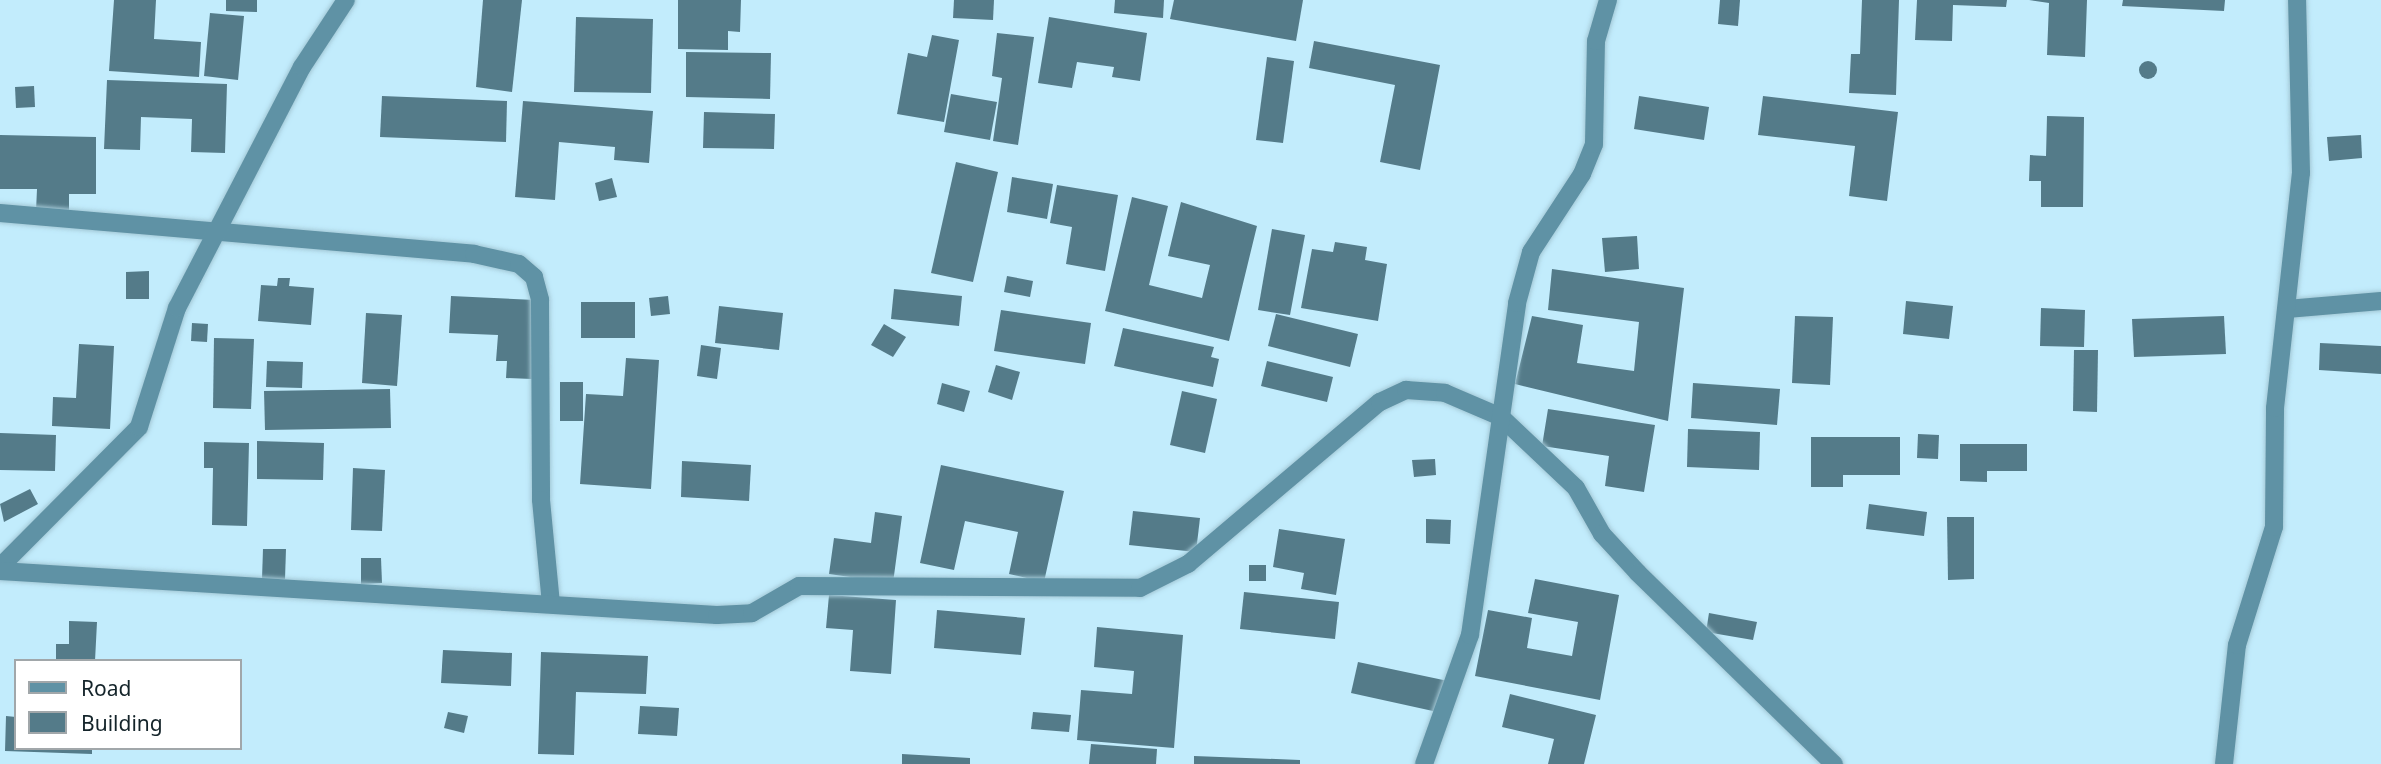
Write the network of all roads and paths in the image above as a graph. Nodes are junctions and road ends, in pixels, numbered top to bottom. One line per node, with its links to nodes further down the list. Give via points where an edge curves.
1 (346, 0): 5 (street, via 302,67)
2 (1608, 0): 8 (street, via 1596,41 1594,144 1582,174 1531,252 1517,303)
3 (2297, 0): 7 (street, via 2301,173)
4 (0, 213): 5 (street)
5 (217, 233): 9 (street, via 177,308 139,428); 10 (street, via 474,254 519,264 534,277)
6 (2381, 301): 7 (street)
7 (2287, 309): 13 (street, via 2275,408 2274,527 2237,645)
8 (1501, 417): 10 (street, via 1445,393 1406,390 1380,402 1199,555 1140,588 799,586 752,613 717,615); 11 (street, via 1470,635); 12 (street, via 1576,488 1602,534 1638,573)
9 (0, 569): 10 (street)
10 (551, 604)
11 (1424, 764)
12 (1834, 764)
13 (2224, 764)

